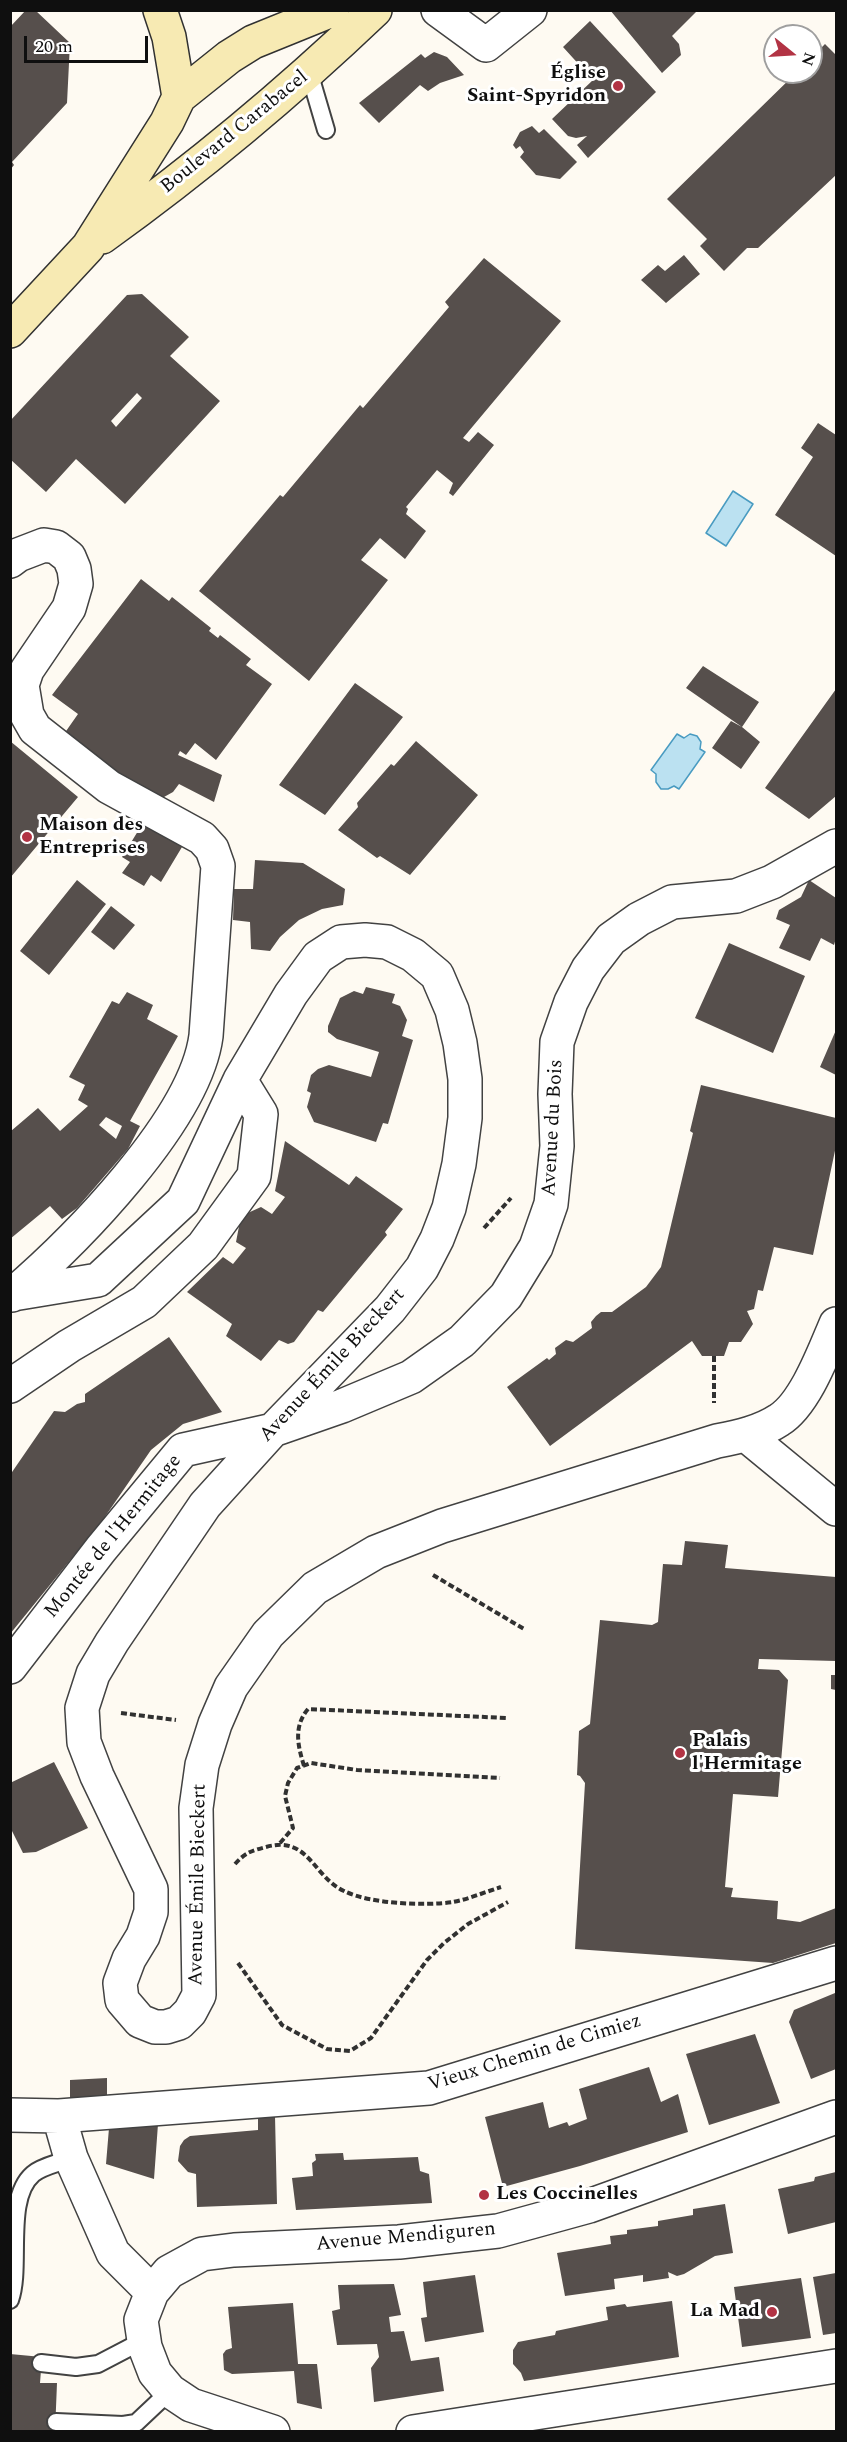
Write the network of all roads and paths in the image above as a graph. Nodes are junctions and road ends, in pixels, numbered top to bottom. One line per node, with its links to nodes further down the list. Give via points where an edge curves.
1 (160, 10): 7 (main road, via 169,37)
2 (332, 10): 7 (main road, Boulevard Carabacel, via 253,42)
3 (375, 10): 6 (main road, Boulevard Carabacel)
4 (438, 10): 5 (street, via 486,45)
5 (530, 10)
6 (309, 72): 8 (lane); 9 (main road, Boulevard Carabacel, via 166,190)
7 (179, 98): 9 (main road, Boulevard Carabacel)
8 (326, 130)
9 (88, 247): 10 (main road, Boulevard Carabacel)
10 (10, 332)
11 (10, 561): 16 (street, Avenue Émile Bieckert, via 44,545 56,546 69,556 74,569 76,585 69,608 27,670 22,685 27,715 36,729 109,786 202,838 212,849 218,866 205,1048 194,1077 145,1158 69,1242)
12 (837, 846): 21 (street, Avenue du Bois, via 772,882 736,896 672,902 639,918 610,939 570,1002 557,1042 557,1146 551,1204 536,1247 506,1296 462,1341 411,1377)
13 (240, 1080): 16 (street, Avenue Émile Bieckert, via 183,1201 98,1280); 19 (street, via 261,1114 254,1176 203,1246 144,1302); 21 (street, Avenue Émile Bieckert, via 318,957 341,942 365,940 387,942 437,975 452,1010 465,1079 465,1118 449,1208 422,1268 390,1309)
14 (512, 1197): 15 (path)
15 (481, 1231)
16 (12, 1295)
17 (837, 1324): 22 (street, Avenue Émile Bieckert, via 804,1393 781,1420)
18 (714, 1356): 20 (path)
19 (10, 1386)
20 (714, 1406)
21 (273, 1430): 26 (street, Montée de l'Hermitage, via 183,1450); 27 (street, Avenue Émile Bieckert, via 205,1505 112,1642 93,1674)
22 (746, 1436): 23 (street); 29 (street, Avenue Émile Bieckert, via 442,1526 376,1552 315,1588 268,1634 231,1687)
23 (837, 1509)
24 (433, 1575): 25 (path)
25 (524, 1629)
26 (10, 1667)
27 (82, 1708): 29 (path); 29 (street, Avenue Émile Bieckert, via 84,1742 151,1889 151,1912 120,1983 122,2000 130,2012 155,2027 179,2023 199,1995 196,1808 202,1765)
28 (507, 1718): 30 (path, via 308,1709 301,1718 297,1741)
29 (215, 1724)
30 (304, 1766): 31 (path, via 311,1763 357,1770); 32 (path, via 297,1768 288,1783 285,1796 293,1828)
31 (500, 1778)
32 (280, 1843): 33 (path, via 245,1853); 34 (path, via 305,1853 323,1875 344,1891 380,1900 422,1904 454,1901)
33 (233, 1867)
34 (501, 1887)
35 (508, 1902): 36 (path, via 444,1942 370,2038 350,2051 327,2049 282,2025)
36 (236, 1959)
37 (837, 1963): 39 (street, Vieux Chemin de Cimiez, via 429,2088)
38 (10, 2115): 39 (street, Vieux Chemin de Cimiez)
39 (58, 2116): 41 (street)
40 (837, 2117): 42 (street, Avenue Mendiguren, via 589,2206 498,2231 449,2238 202,2254 169,2272)
41 (71, 2158): 42 (street, via 113,2253); 43 (lane, via 34,2173 24,2184 19,2200)
42 (152, 2292): 44 (street, Avenue Mendiguren, via 141,2320)
43 (10, 2300)
44 (144, 2340): 45 (lane, via 98,2364 76,2367); 47 (street, Avenue Mendiguren, via 155,2373)
45 (41, 2363)
46 (837, 2366): 50 (street)
47 (170, 2391): 48 (lane, via 136,2423); 49 (street, Avenue Mendiguren, via 191,2405)
48 (56, 2422)
49 (273, 2432)
50 (413, 2432)

